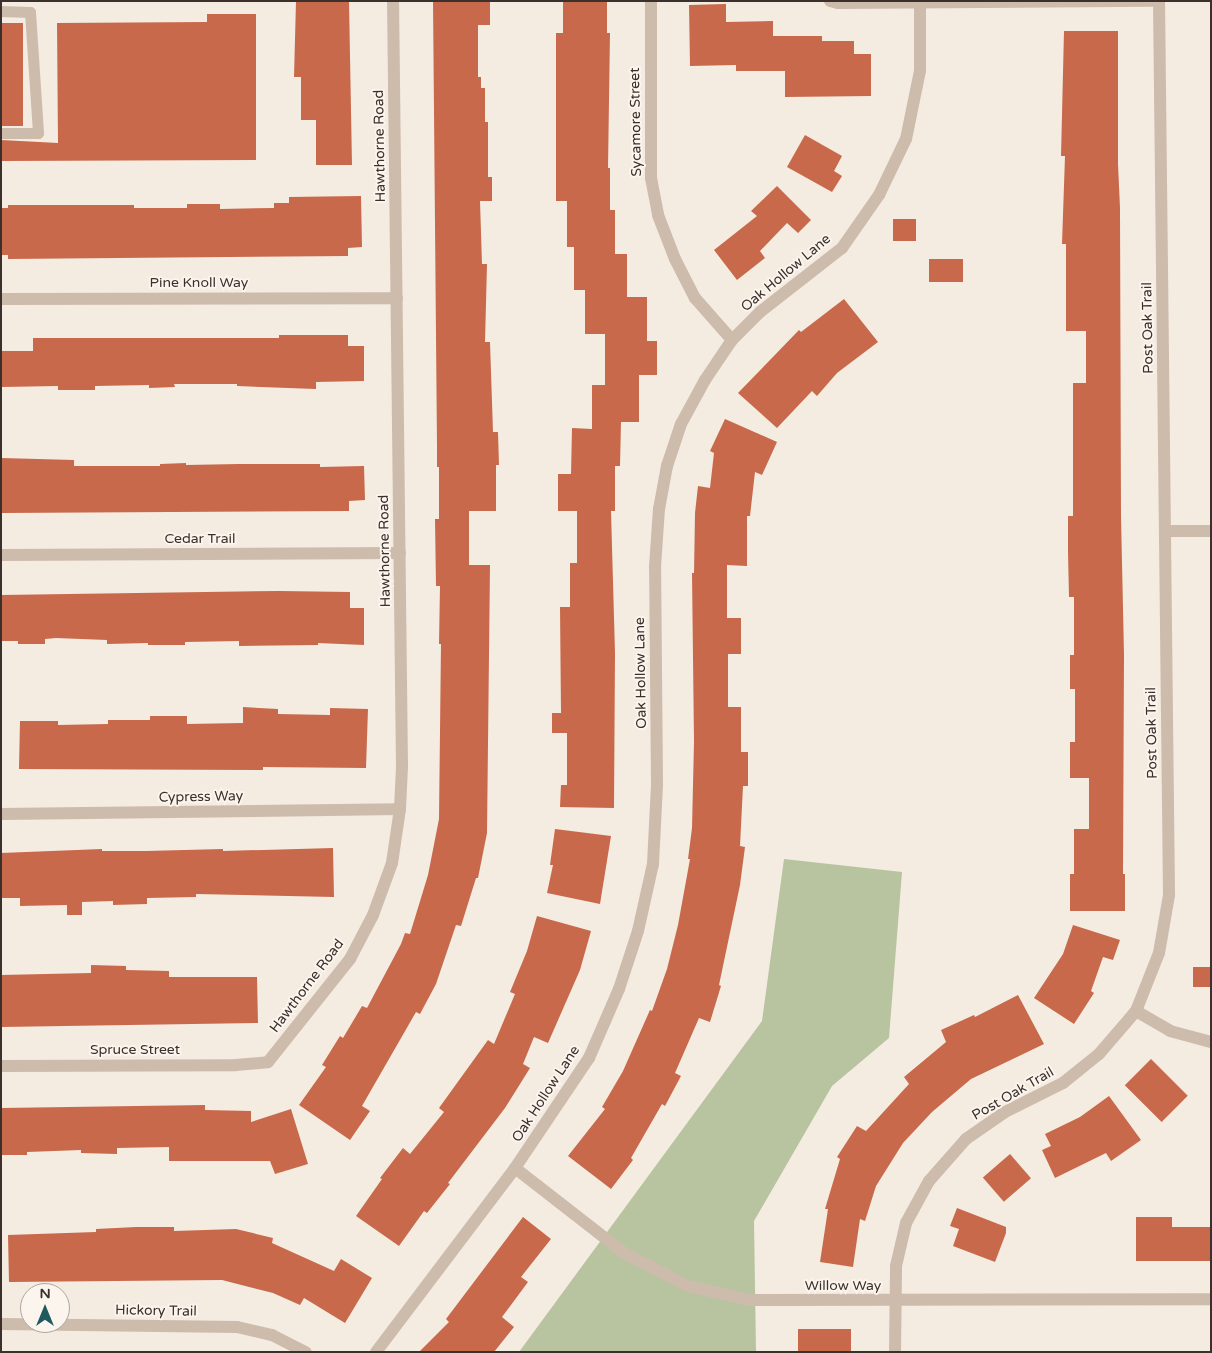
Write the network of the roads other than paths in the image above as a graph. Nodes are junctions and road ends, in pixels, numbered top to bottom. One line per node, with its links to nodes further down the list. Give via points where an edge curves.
1 (393, 1): 9 (street, Hawthorne Road)
2 (650, 1): 11 (street, Sycamore Street, via 651,178 658,215 694,298)
3 (830, 1): 6 (street)
4 (1152, 1): 6 (street)
5 (1159, 1): 13 (street, Post Oak Trail)
6 (920, 2): 11 (street, Oak Hollow Lane, via 920,71 906,139 880,195 842,248 760,312)
7 (1, 12): 8 (lane, via 30,12 38,132)
8 (1, 132)
9 (397, 298): 10 (street, Pine Knoll Way); 14 (street, Hawthorne Road)
10 (1, 299)
11 (732, 340): 22 (street, Oak Hollow Lane, via 704,380 681,424 667,466 659,509 655,567 657,785 653,864 638,931 619,988 589,1058)
12 (1211, 531): 13 (street)
13 (1165, 532): 18 (street, Post Oak Trail, via 1169,895 1159,952)
14 (400, 553): 15 (street, Cedar Trail); 16 (street, Hawthorne Road)
15 (1, 556)
16 (400, 809): 17 (street, Cypress Way); 20 (street, Hawthorne Road, via 392,863 373,915 350,959)
17 (1, 814)
18 (1136, 1011): 19 (street, via 1170,1031); 24 (street, Post Oak Trail, via 1100,1054 1063,1083 1005,1112 966,1139 929,1181 906,1223 896,1266)
19 (1211, 1042)
20 (268, 1062): 21 (street, Spruce Street, via 236,1065)
21 (1, 1066)
22 (515, 1168): 24 (street, Willow Way, via 624,1253 688,1286 749,1300); 27 (street, Oak Hollow Lane)
23 (1211, 1299): 24 (street, Willow Way)
24 (895, 1301): 28 (street, Post Oak Trail)
25 (1, 1324): 26 (street, Hickory Trail, via 237,1327 272,1335)
26 (306, 1352)
27 (376, 1352)
28 (895, 1352)

